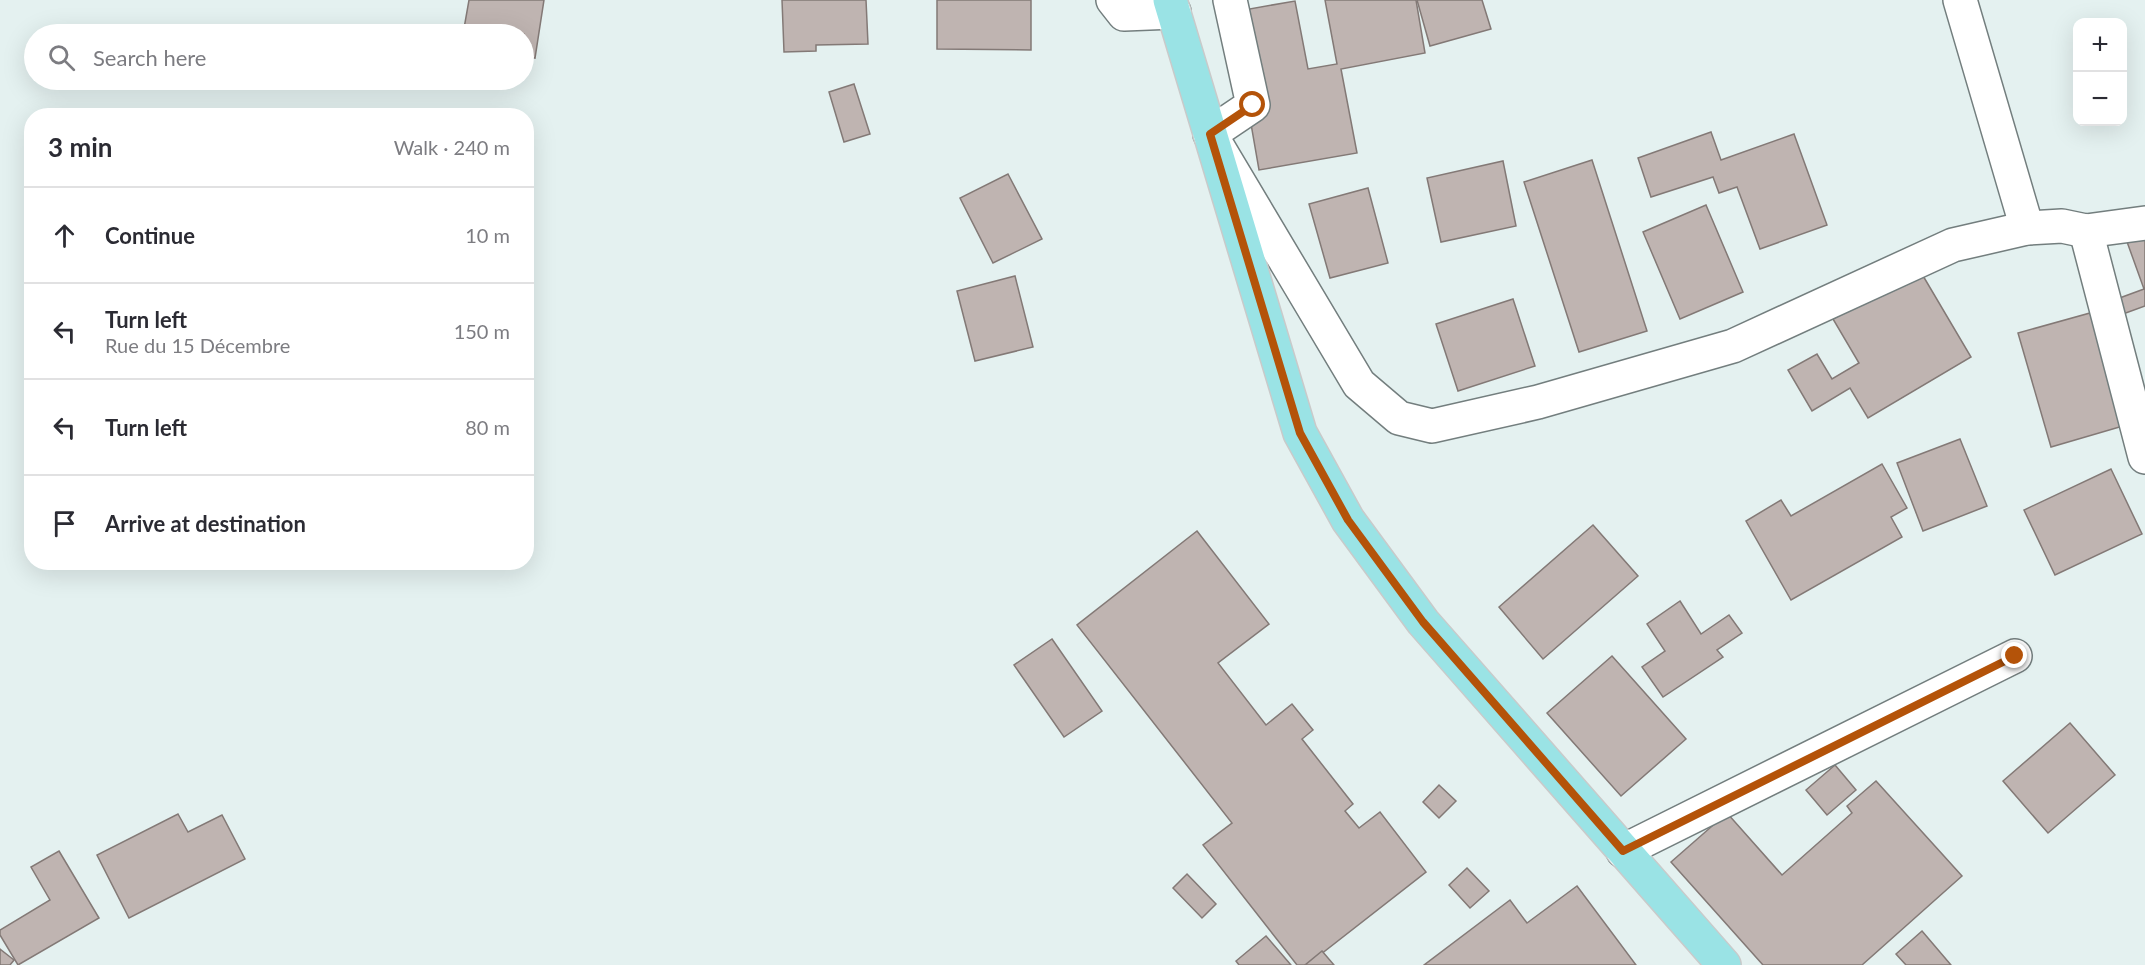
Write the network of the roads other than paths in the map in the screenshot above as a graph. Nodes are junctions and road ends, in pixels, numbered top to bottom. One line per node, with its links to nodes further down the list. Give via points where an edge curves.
1 (1113, 0): 4 (street, via 1124,14)
2 (1230, 0): 5 (street, via 1253,105)
3 (1960, 0): 7 (street)
4 (1172, 6): 5 (main road)
5 (1210, 134): 7 (street, via 1359,384 1399,418 1432,426 1538,402 1733,346 1953,244); 11 (main road, via 1300,433 1348,520 1423,622)
6 (2145, 223): 8 (street)
7 (2027, 228): 8 (street, via 2062,226)
8 (2086, 231): 9 (street)
9 (2145, 457)
10 (2015, 656): 11 (street)
11 (1623, 851): 12 (main road)
12 (1724, 965)

